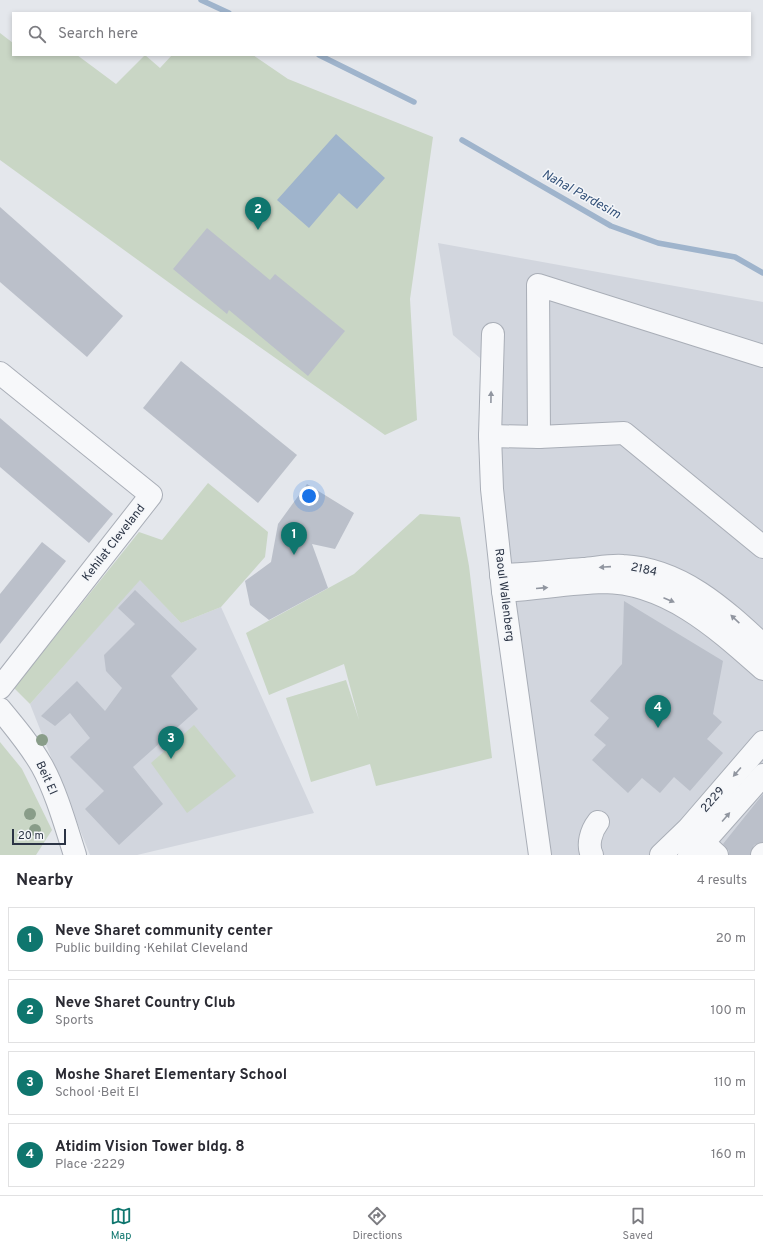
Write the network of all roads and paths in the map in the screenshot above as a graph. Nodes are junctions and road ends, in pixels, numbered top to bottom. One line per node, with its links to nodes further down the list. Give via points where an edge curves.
1 (493, 334): 4 (street, Raoul Wallenberg, one-way to 1)
2 (763, 356): 5 (street, via 538,285)
3 (0, 373): 9 (street, Kehilat Cleveland, via 151,495)
4 (490, 436): 5 (street); 7 (street, Raoul Wallenberg, via 492,489)
5 (539, 437): 6 (street, via 624,433)
6 (763, 547)
7 (502, 583): 8 (street, 2184, via 625,584 678,604); 16 (street, Raoul Wallenberg)
8 (760, 655)
9 (0, 688)
10 (0, 709): 15 (street, Beit El, via 25,739 42,767)
11 (763, 742): 14 (street, 2229, one-way to 14)
12 (763, 775): 14 (street, 2229, one-way to 12)
13 (598, 822): 17 (street, via 593,828 589,849)
14 (699, 845): 18 (street, 2229)
15 (75, 855)
16 (540, 855)
17 (592, 855)
18 (661, 855)

